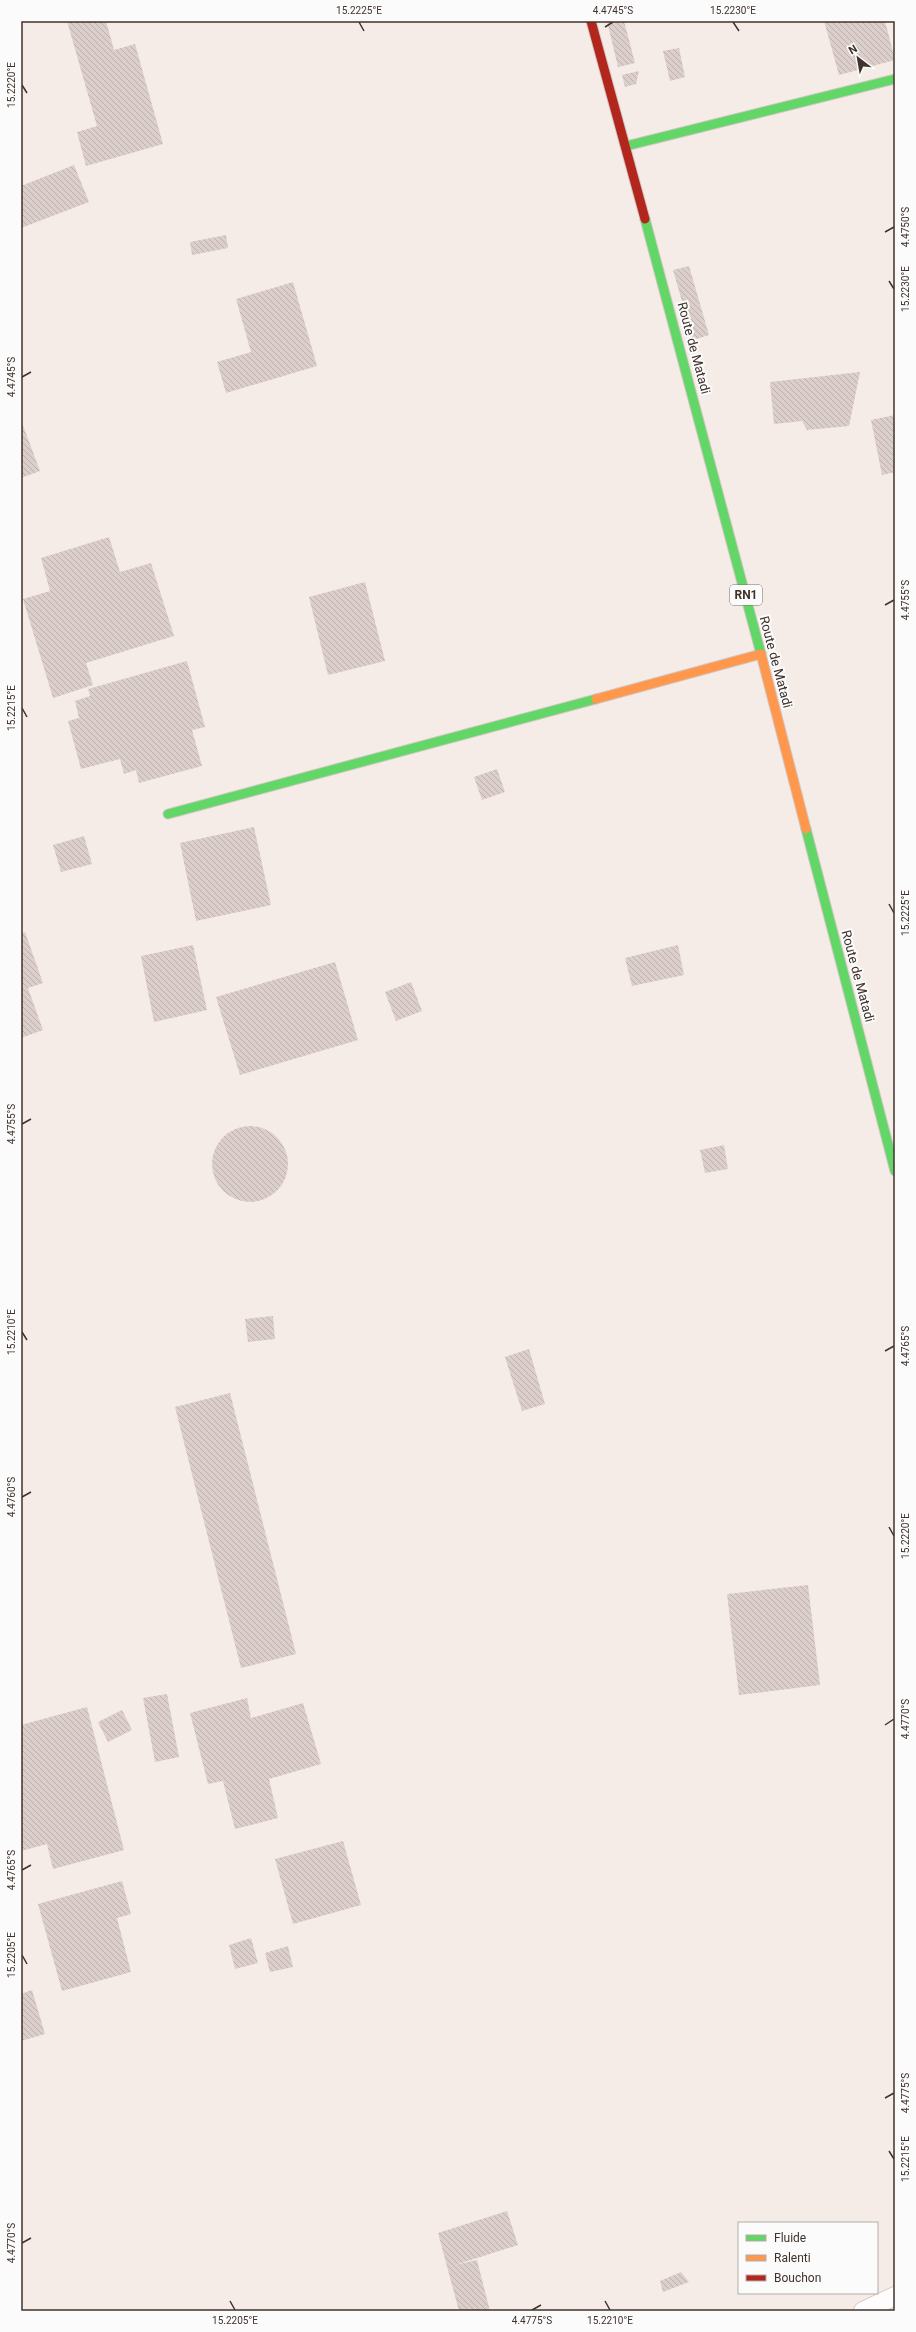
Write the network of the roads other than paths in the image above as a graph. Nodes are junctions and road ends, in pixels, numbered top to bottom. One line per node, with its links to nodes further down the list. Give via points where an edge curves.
1 (591, 21): 3 (main road, Route de Matadi / RN1)
2 (895, 79): 3 (main road)
3 (626, 146): 4 (main road, Route de Matadi / RN1)
4 (761, 654): 5 (main road); 6 (main road, Route de Matadi / RN1)
5 (168, 814)
6 (895, 1172)
7 (895, 2296): 8 (lane)
8 (863, 2311)

